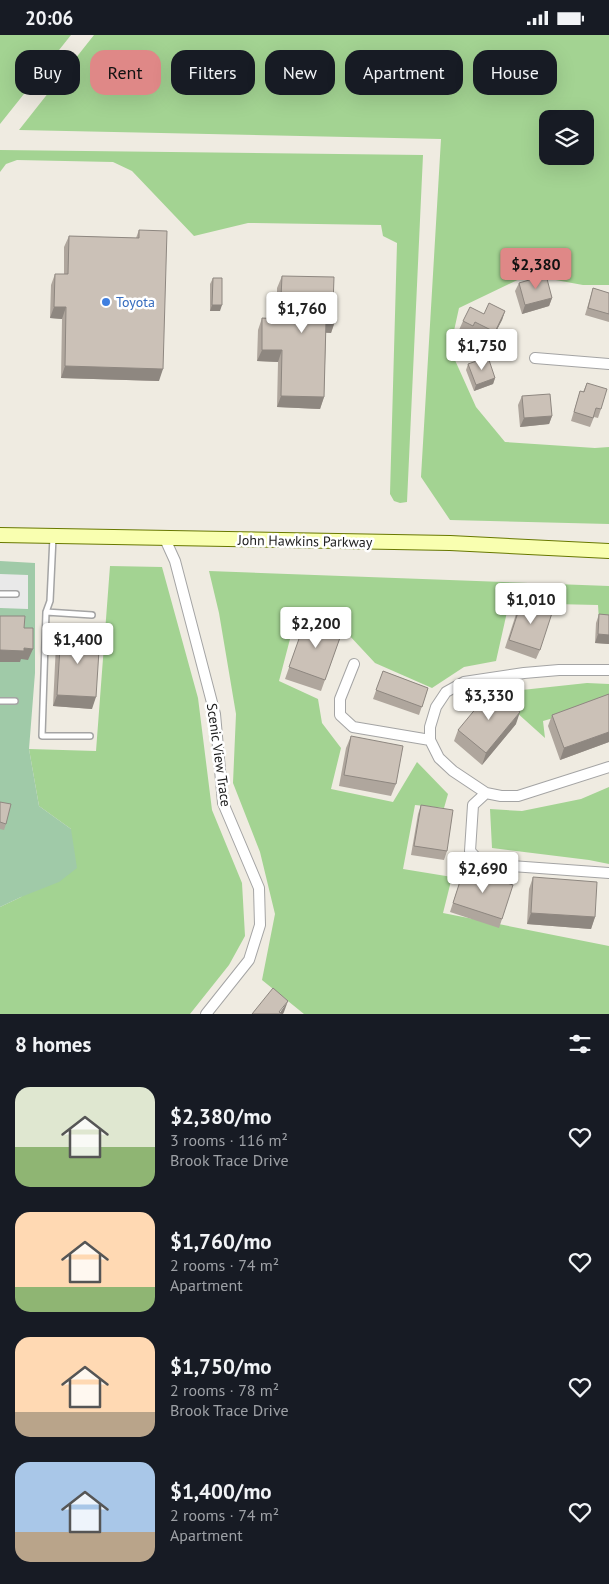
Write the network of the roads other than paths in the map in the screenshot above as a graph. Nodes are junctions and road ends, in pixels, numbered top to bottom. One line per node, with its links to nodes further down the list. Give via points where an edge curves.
1 (535, 358): 2 (street)
2 (609, 365)
3 (0, 535): 4 (main road, John Hawkins Parkway)
4 (53, 537): 5 (main road, John Hawkins Parkway); 9 (lane, via 50,601)
5 (165, 539): 6 (main road, John Hawkins Parkway, via 450,543); 20 (street, Scenic View Trace, via 175,561 215,715 223,803 259,888 260,925 249,960)
6 (609, 551)
7 (0, 593): 8 (lane)
8 (16, 594)
9 (46, 612): 10 (lane); 15 (lane, via 42,736)
10 (92, 615)
11 (354, 664): 16 (street, via 340,699 340,715 353,727)
12 (609, 670): 16 (street, via 558,670 464,682 446,692 436,707)
13 (0, 701): 14 (lane)
14 (16, 701)
15 (90, 736)
16 (430, 740): 18 (street, via 439,758)
17 (609, 767): 18 (street, via 518,796)
18 (486, 793): 19 (street, via 473,805 470,851 482,865)
19 (609, 873)
20 (206, 1014)

